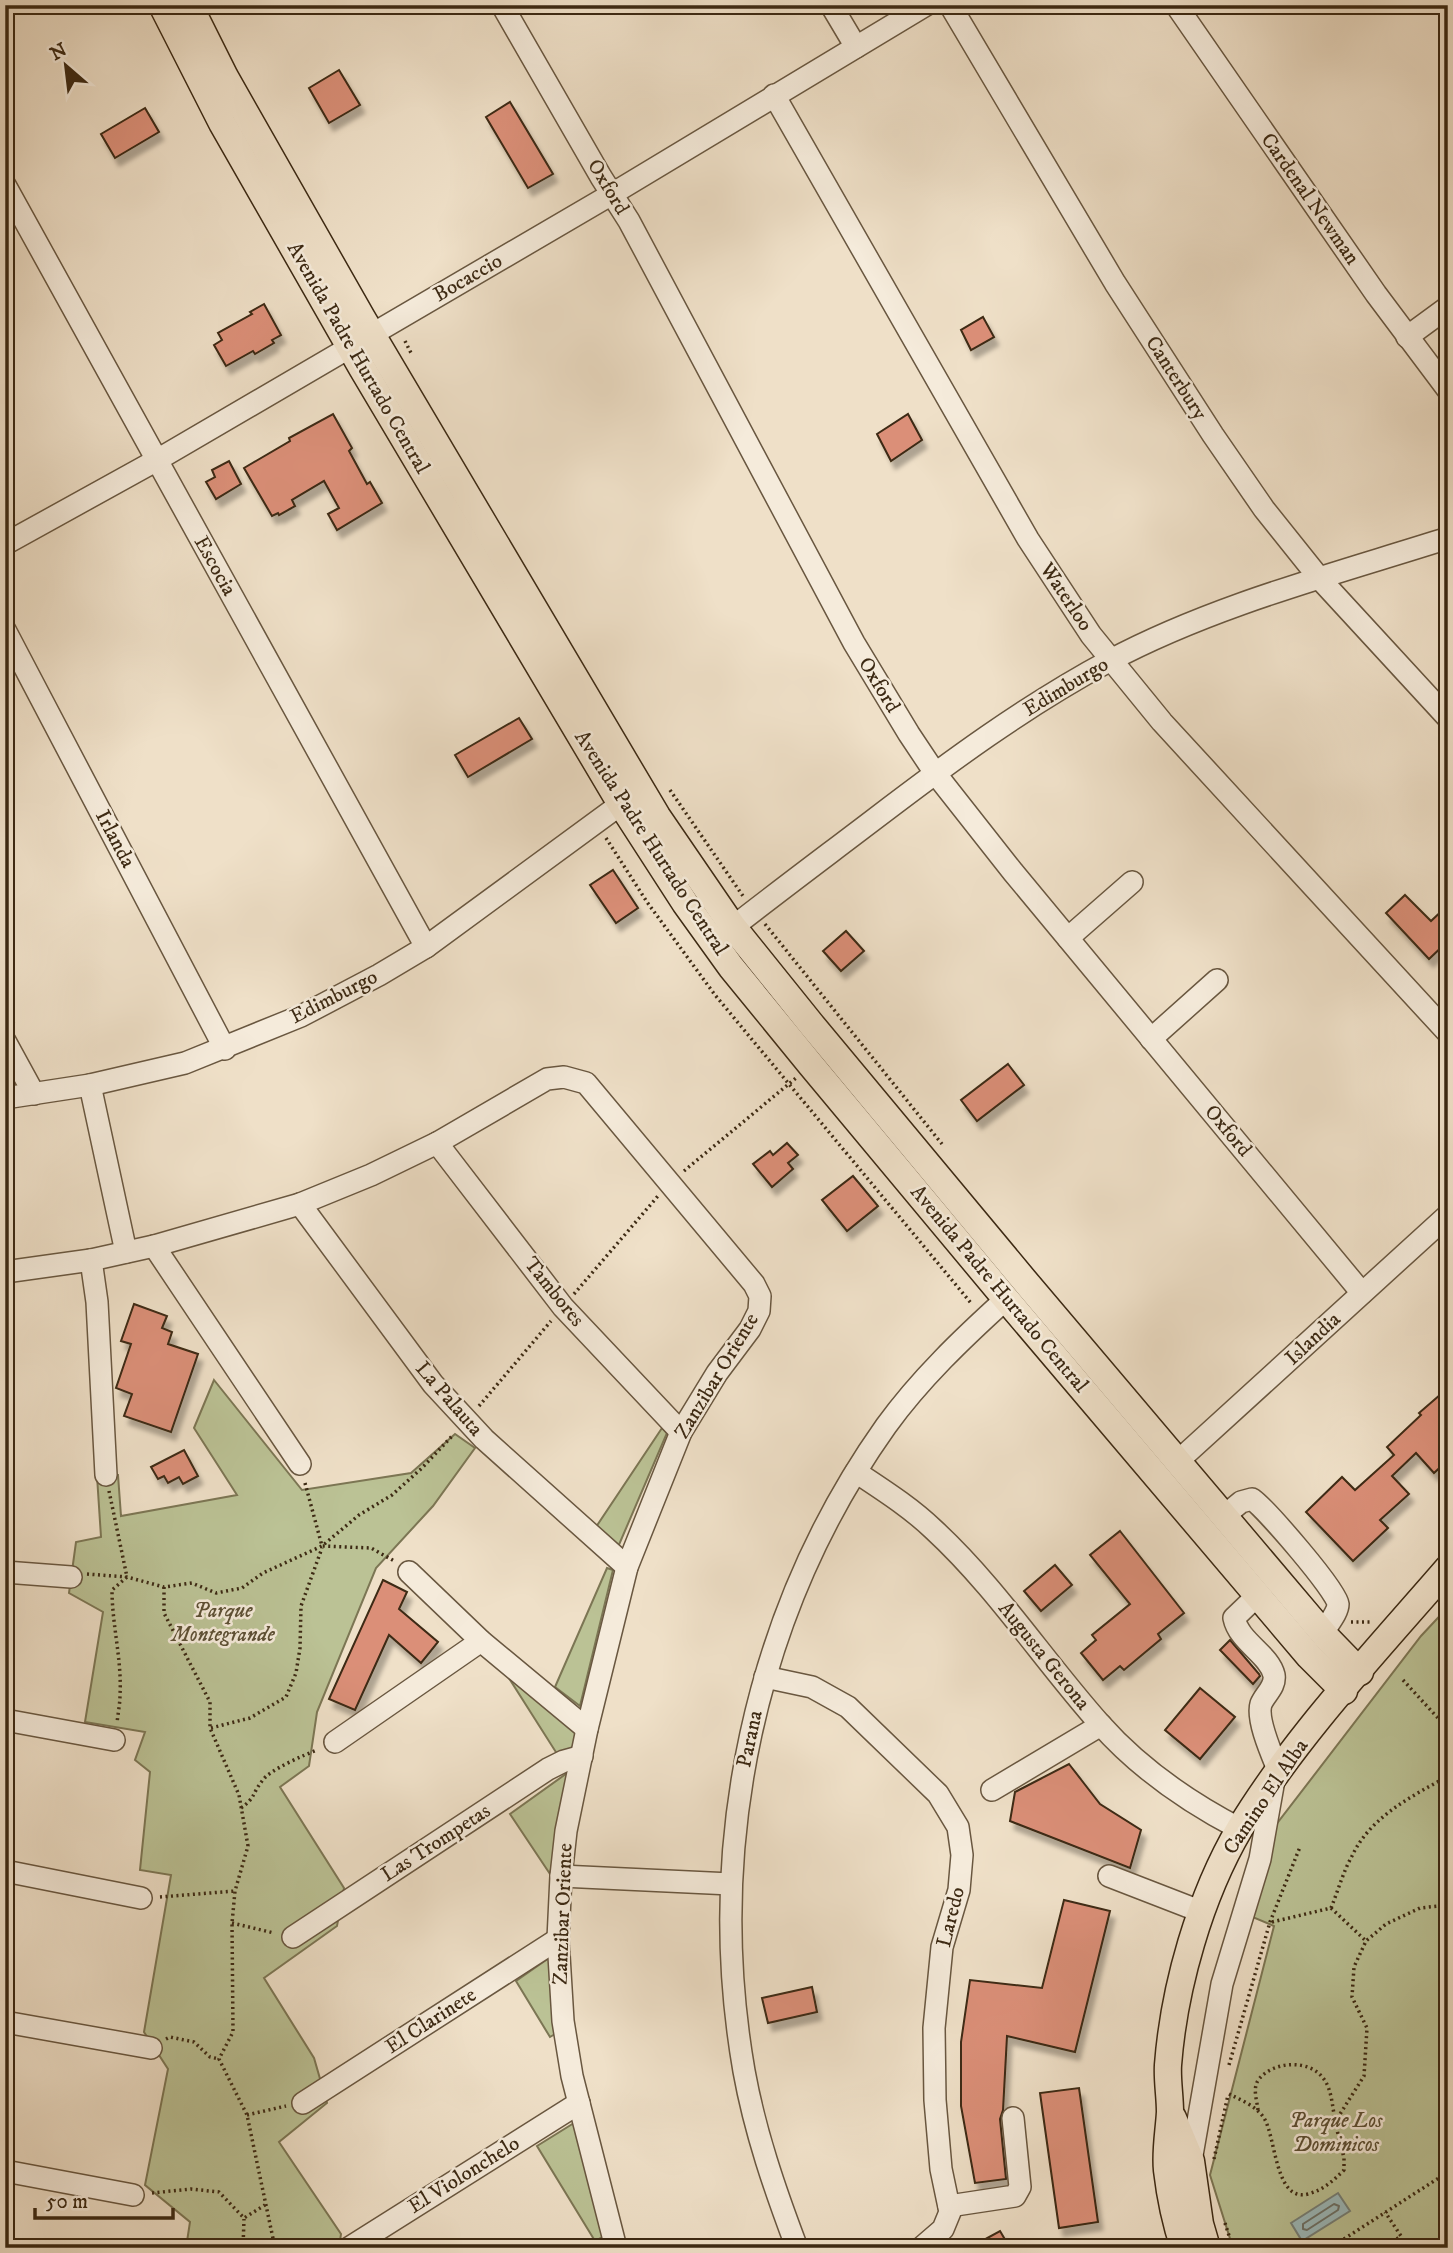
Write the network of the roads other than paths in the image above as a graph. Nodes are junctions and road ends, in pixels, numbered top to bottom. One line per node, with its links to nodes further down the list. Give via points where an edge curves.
1 (162, 5): 14 (main road, Avenida Padre Hurtado Central, via 222,123)
2 (189, 5): 14 (main road, Avenida Padre Hurtado Central)
3 (502, 5): 11 (street, Oxford)
4 (831, 5): 8 (street)
5 (926, 5): 8 (street, Bocaccio)
6 (950, 5): 19 (street, Canterbury, via 1115,282 1213,435)
7 (1176, 5): 13 (street, Cardenal Newman)
8 (856, 47): 9 (street, Bocaccio)
9 (774, 96): 11 (street, Bocaccio); 21 (street, Waterloo, via 1028,539)
10 (5, 185): 16 (street, Escocia)
11 (612, 194): 14 (street, Bocaccio); 23 (street, Oxford, via 854,643)
12 (1448, 307): 13 (street)
13 (1407, 337): 15 (street, Cardenal Newman)
14 (361, 341): 16 (street, Bocaccio); 24 (main road, Avenida Padre Hurtado Central); 26 (main road, Avenida Padre Hurtado Central, via 657,816)
15 (1448, 390)
16 (157, 460): 18 (street, Bocaccio); 28 (street, Escocia)
17 (1448, 538): 19 (street, Edimburgo)
18 (5, 544)
19 (1320, 579): 21 (street, Edimburgo, via 1213,615); 22 (street, Canterbury)
20 (5, 630): 33 (street, Irlanda)
21 (1111, 660): 23 (street, Edimburgo, via 1017,716); 30 (street, Waterloo, via 1162,722)
22 (1448, 719)
23 (935, 773): 26 (street, Edimburgo); 27 (street, Oxford)
24 (621, 804): 28 (street, Edimburgo); 45 (main road, Avenida Padre Hurtado Central, via 731,967)
25 (1132, 881): 27 (street)
26 (733, 927): 47 (main road, Avenida Padre Hurtado Central)
27 (1068, 937): 31 (street, Oxford)
28 (426, 947): 33 (street, Edimburgo, via 301,1016)
29 (1217, 980): 31 (street)
30 (1448, 1033)
31 (1152, 1039): 44 (street, Oxford)
32 (5, 1041): 35 (street)
33 (225, 1049): 34 (street, Edimburgo)
34 (90, 1085): 35 (street, Edimburgo); 41 (street)
35 (34, 1094): 36 (street, Edimburgo)
36 (5, 1098)
37 (438, 1143): 38 (street, Zanzibar Oriente); 46 (street, Tambores, via 563,1307); 46 (street, Zanzibar Oriente, via 547,1079 564,1077 586,1083 670,1182 760,1296 750,1329)
38 (300, 1204): 40 (street, Zanzibar Oriente); 51 (street, La Palauta, via 433,1384 466,1421)
39 (1448, 1215): 44 (street, Islandia)
40 (154, 1246): 41 (street, Zanzibar Oriente); 48 (street)
41 (126, 1252): 42 (street, Zanzibar Oriente)
42 (91, 1260): 43 (street, Zanzibar Oriente); 50 (street)
43 (5, 1272)
44 (1362, 1293): 47 (street, Islandia)
45 (1006, 1299): 49 (street, Parana, via 918,1387); 56 (main road, Avenida Padre Hurtado Central)
46 (681, 1432): 51 (street, Zanzibar Oriente)
47 (1177, 1462): 59 (main road, Avenida Padre Hurtado Central, via 1323,1633)
48 (300, 1464)
49 (856, 1472): 58 (street, Parana, via 799,1582); 61 (street, Augusta Gerona, via 907,1506 978,1575)
50 (106, 1475)
51 (627, 1567): 62 (street, Zanzibar Oriente)
52 (1448, 1568): 59 (main road, Camino El Alba)
53 (5, 1572): 55 (street)
54 (409, 1572): 57 (street)
55 (71, 1577)
56 (1258, 1595): 59 (main road, Avenida Padre Hurtado Central, via 1309,1656); 66 (street, via 1234,1618 1236,1628 1274,1673 1274,1683 1261,1706)
57 (481, 1641): 62 (street); 64 (street)
58 (765, 1677): 72 (street, Parana, via 745,1759); 86 (street, Laredo, via 812,1687 848,1707 938,1794 958,1827 962,1855 959,1890 942,1947 934,2028 935,2100)
59 (1352, 1681): 66 (main road, Camino El Alba)
60 (5, 1720): 63 (street)
61 (1101, 1725): 67 (street); 68 (street, Augusta Gerona, via 1154,1775)
62 (587, 1729): 65 (street, Zanzibar Oriente)
63 (114, 1740)
64 (335, 1742)
65 (582, 1756): 70 (street, Zanzibar Oriente); 75 (street, Las Trompetas, via 548,1769)
66 (1277, 1775): 68 (main road, Camino El Alba); 83 (street, via 1259,1859 1222,1984)
67 (992, 1790)
68 (1240, 1829): 74 (main road, Camino El Alba)
69 (5, 1871): 73 (street)
70 (561, 1876): 72 (street); 76 (street, Zanzibar Oriente)
71 (1109, 1876): 74 (street)
72 (731, 1884): 89 (street, Parana, via 732,1979 744,2072 767,2164)
73 (141, 1898)
74 (1202, 1912): 81 (main road, Camino El Alba, via 1174,2013 1168,2067)
75 (293, 1937)
76 (558, 1939): 79 (street, El Clarinete); 80 (street, Zanzibar Oriente, via 563,2021)
77 (5, 2022): 78 (street)
78 (151, 2048)
79 (303, 2103)
80 (579, 2103): 87 (street, El Violonchelo); 88 (street, Zanzibar Oriente)
81 (1170, 2110): 83 (main road, Camino El Alba); 91 (main road, Camino El Alba, via 1167,2169)
82 (1013, 2118): 86 (street, via 1018,2193)
83 (1202, 2161): 92 (main road, Camino El Alba, via 1200,2224)
84 (5, 2171): 85 (street)
85 (133, 2195)
86 (949, 2206): 90 (street, via 943,2229)
87 (349, 2248)
88 (616, 2248)
89 (797, 2248)
90 (922, 2248)
91 (1184, 2248)
92 (1207, 2248)

